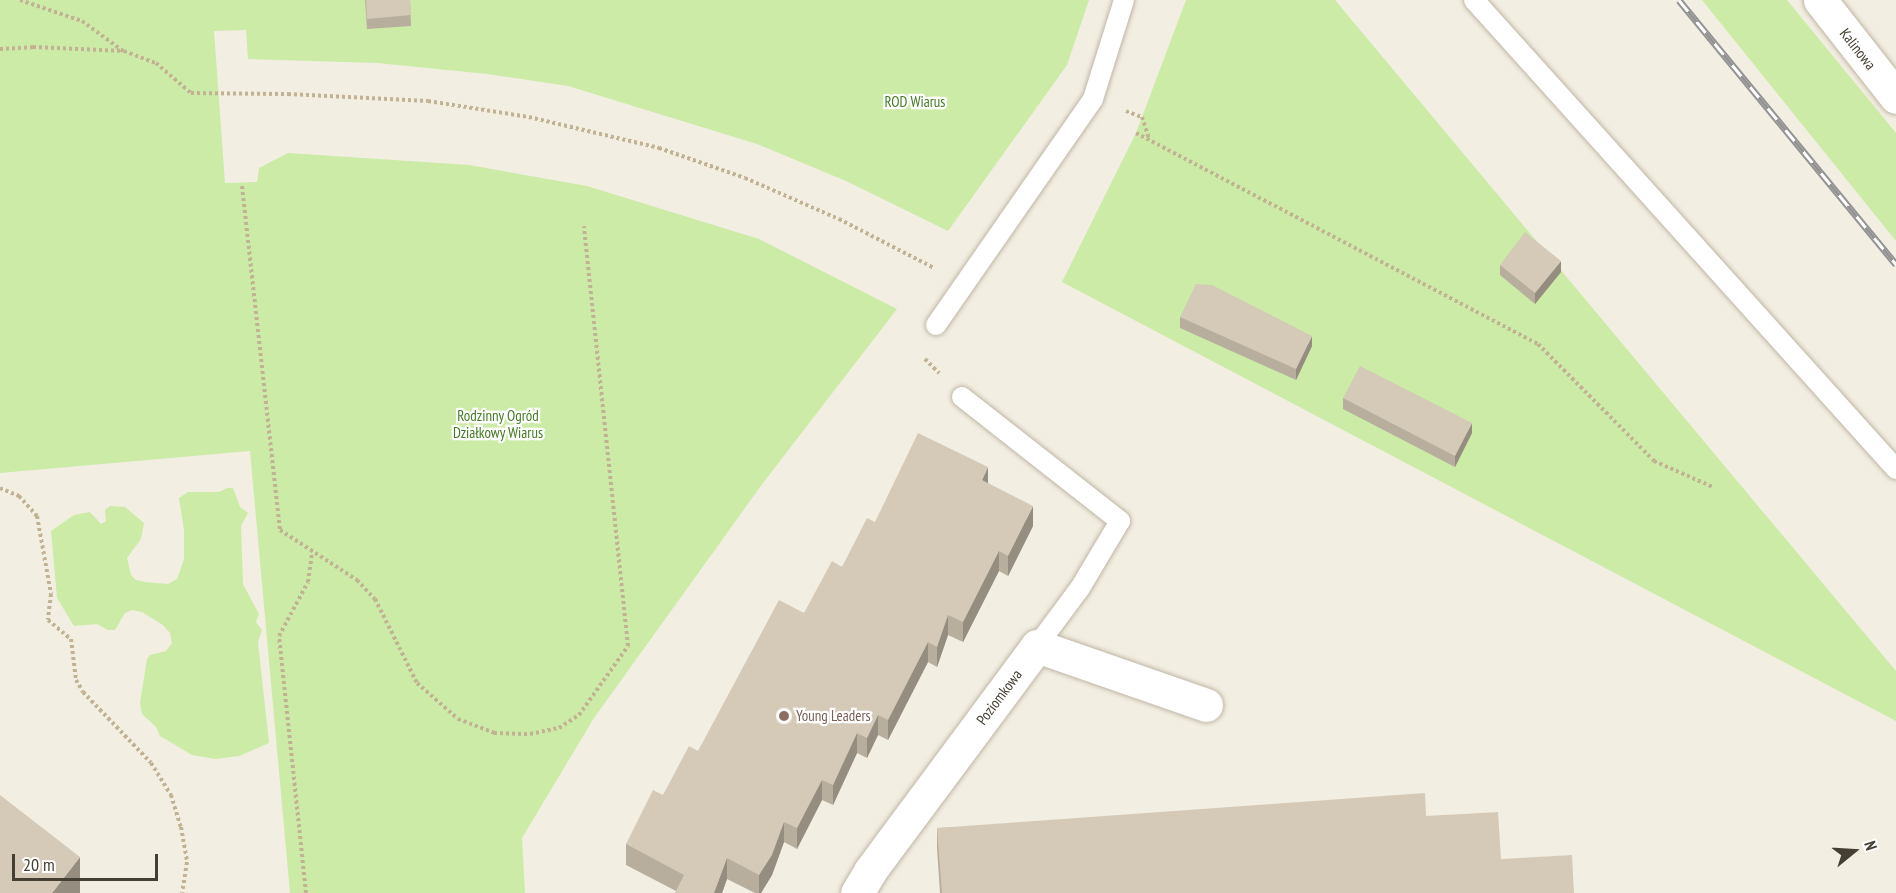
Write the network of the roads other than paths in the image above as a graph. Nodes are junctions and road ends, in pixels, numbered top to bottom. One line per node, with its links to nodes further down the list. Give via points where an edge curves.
1 (1124, 0): 5 (lane, via 1093,99)
2 (1474, 0): 7 (lane)
3 (1820, 0): 4 (street, Kalinowa)
4 (1896, 97)
5 (936, 325)
6 (962, 397): 8 (lane, via 1120,520 1080,588)
7 (1896, 469)
8 (1037, 646): 9 (street); 10 (street, Poziomkowa)
9 (1206, 705)
10 (857, 893)

